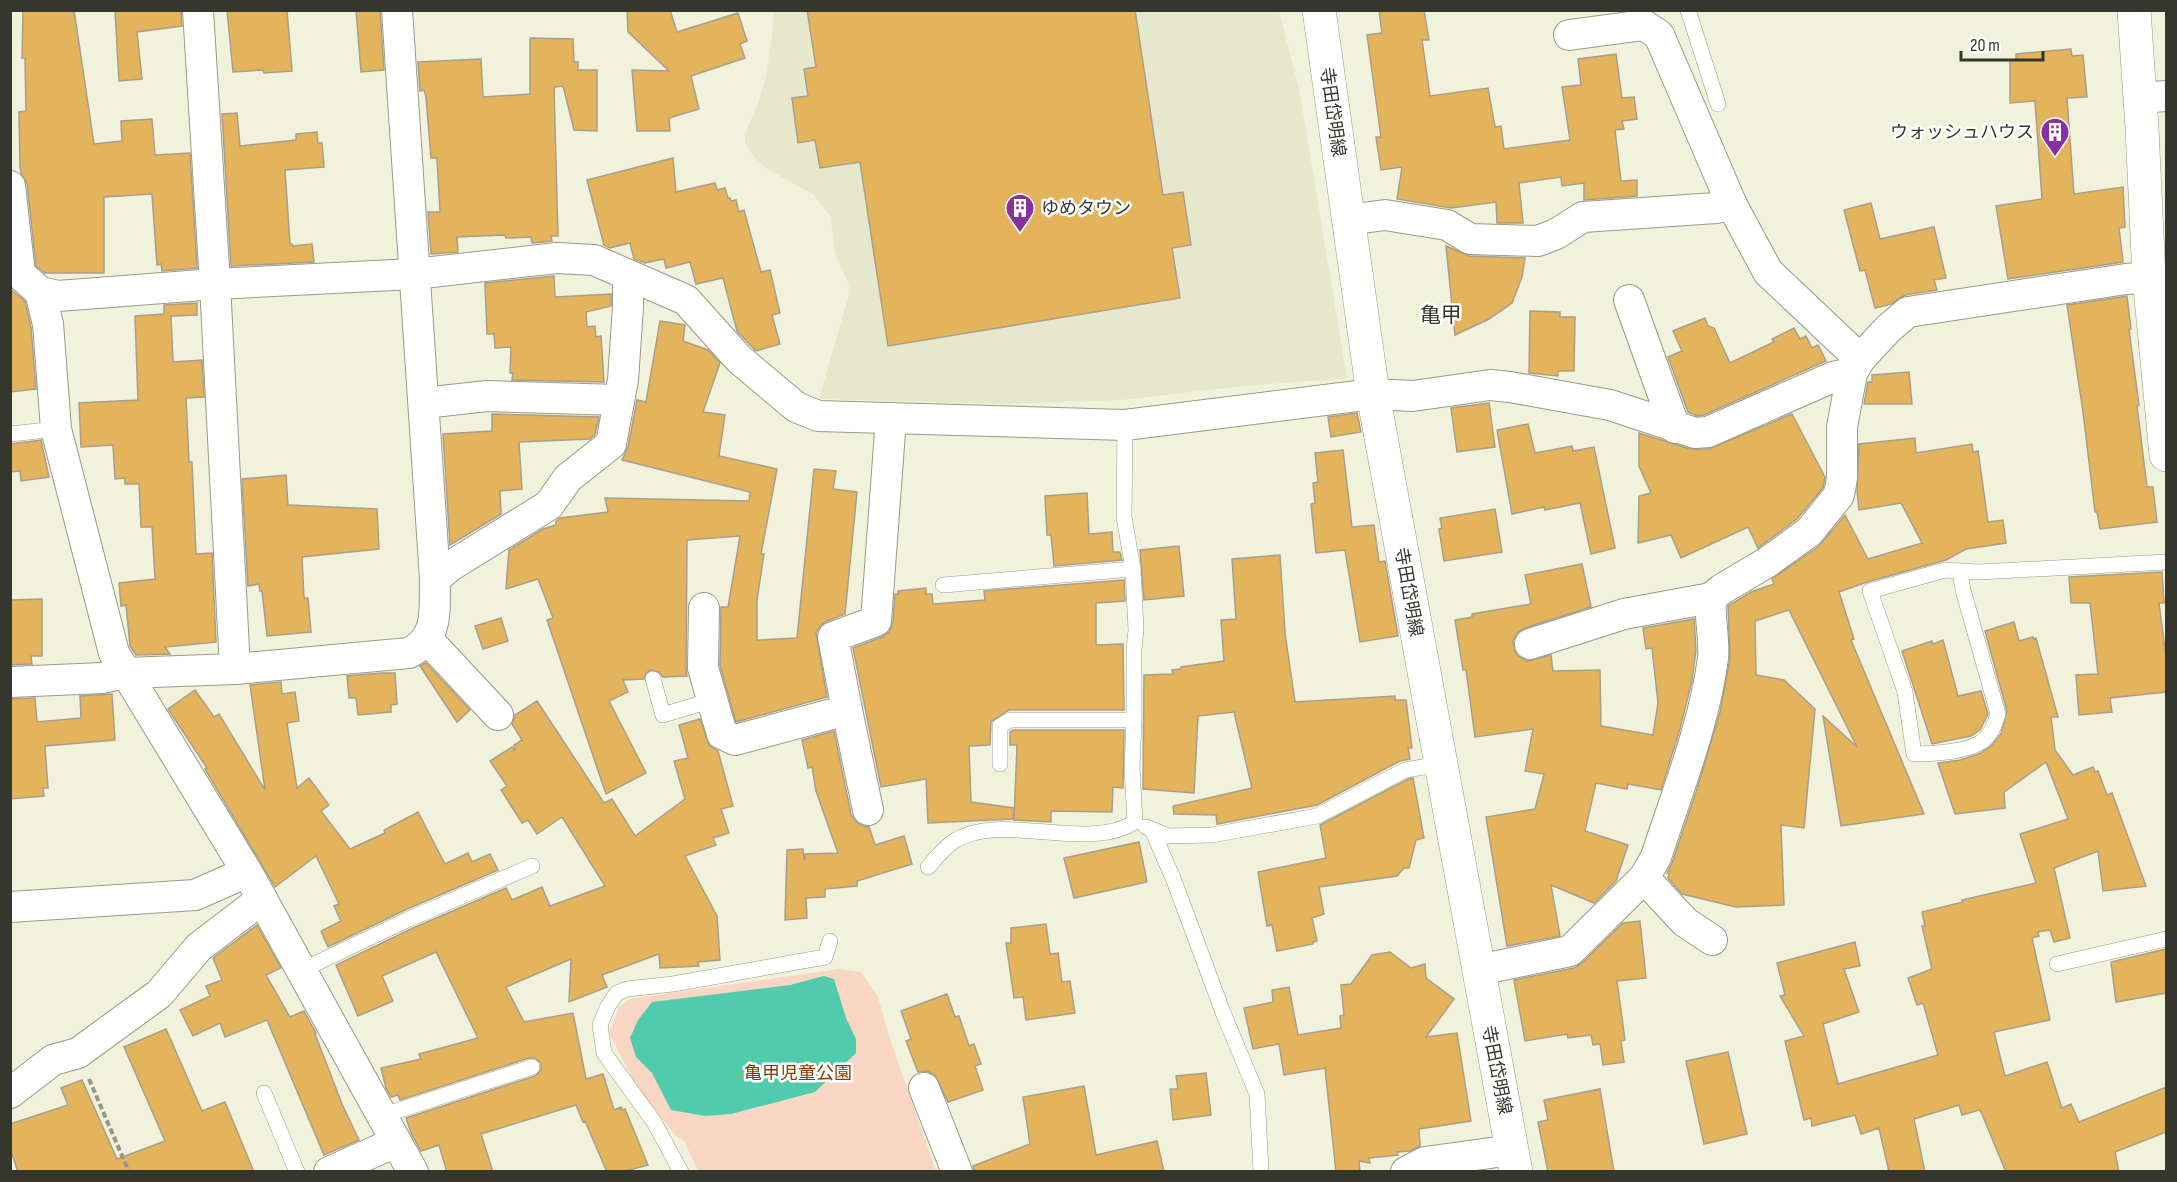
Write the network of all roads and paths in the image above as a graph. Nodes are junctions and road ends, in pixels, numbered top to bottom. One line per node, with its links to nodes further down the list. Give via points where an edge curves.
1 (198, 10): 16 (street)
2 (397, 10): 12 (street)
3 (1319, 10): 11 (main road, 寺田岱明線)
4 (1688, 10): 7 (lane)
5 (2134, 10): 8 (main road)
6 (1569, 35): 10 (street, via 1644,25 1659,35)
7 (1718, 104)
8 (2154, 112): 14 (main road)
9 (10, 186): 15 (street)
10 (1732, 205): 11 (street, via 1583,217 1538,241 1470,239 1447,225 1385,215); 18 (street, via 1768,272)
11 (1348, 220): 19 (main road, 寺田岱明線)
12 (414, 273): 13 (street, via 557,258 594,260); 16 (street); 21 (street)
13 (628, 276): 20 (street); 22 (street, via 686,300 739,358 796,406 818,416)
14 (2149, 278): 18 (street, via 1908,312); 27 (main road)
15 (23, 281): 16 (street, via 58,296); 25 (street, via 48,324)
16 (215, 284): 37 (street)
17 (1629, 300): 24 (street)
18 (1856, 366): 24 (street, via 1708,432); 33 (street, via 1842,427 1839,495 1809,532)
19 (1373, 394): 23 (street); 24 (street, via 1413,396 1490,385 1510,387 1610,405); 46 (main road, 寺田岱明線)
20 (619, 400): 21 (street, via 487,396); 31 (street, via 610,444 568,478 549,505)
21 (424, 403): 31 (street)
22 (891, 418): 23 (street); 42 (street, via 876,621 833,637)
23 (1125, 425): 29 (lane, via 1124,517)
24 (1675, 428)
25 (56, 429): 26 (lane); 38 (street, via 114,653)
26 (10, 434)
27 (2166, 456)
28 (2166, 562): 30 (lane)
29 (1133, 568): 32 (lane); 44 (lane)
30 (1960, 572): 30 (lane, via 1945,570 1870,591 1905,692 1914,754 1940,754 1981,742 1995,727 1998,714)
31 (435, 579): 35 (street, via 433,626)
32 (943, 585)
33 (1711, 598): 36 (street, via 1624,615); 53 (street, via 1713,656 1702,713 1656,857)
34 (704, 608): 41 (street, via 703,668)
35 (428, 640): 37 (street, via 409,653); 43 (street)
36 (1530, 644)
37 (235, 669): 38 (street)
38 (125, 672): 40 (street, via 102,678); 52 (street)
39 (653, 679): 41 (lane, via 663,716)
40 (10, 682)
41 (712, 700): 42 (street, via 722,734 735,740)
42 (847, 710): 47 (street)
43 (498, 715)
44 (1134, 720): 45 (lane, via 1010,720 1000,726); 48 (lane)
45 (1000, 764)
46 (1441, 764): 49 (lane, via 1405,770 1317,816 1212,835 1168,836); 61 (main road, 寺田岱明線)
47 (868, 810)
48 (1135, 822): 49 (lane); 51 (lane, via 1103,834 979,830 954,841)
49 (1152, 830): 76 (lane, via 1257,1094)
50 (532, 866): 60 (lane)
51 (928, 867)
52 (247, 872): 54 (street); 55 (street, via 195,895)
53 (1644, 878): 57 (street, via 1685,922); 61 (street, via 1570,951)
54 (262, 899): 60 (street); 62 (street, via 199,947 159,994)
55 (10, 907)
56 (2166, 939): 59 (lane)
57 (1712, 940)
58 (830, 941): 74 (lane, via 825,957 627,989 617,993 608,1006 600,1025 604,1053 654,1122)
59 (2056, 964)
60 (302, 970): 67 (street)
61 (1479, 970): 69 (main road, 寺田岱明線)
62 (78, 1053): 65 (street, via 52,1060); 70 (path)
63 (532, 1067): 67 (lane)
64 (924, 1088): 75 (street)
65 (10, 1093)
66 (264, 1093): 71 (lane)
67 (381, 1116): 68 (street)
68 (396, 1142): 72 (street); 73 (street)
69 (1514, 1161): 77 (street, via 1425,1162)
70 (129, 1172)
71 (297, 1172)
72 (329, 1172)
73 (413, 1172)
74 (681, 1172)
75 (957, 1172)
76 (1261, 1172)
77 (1406, 1172)

